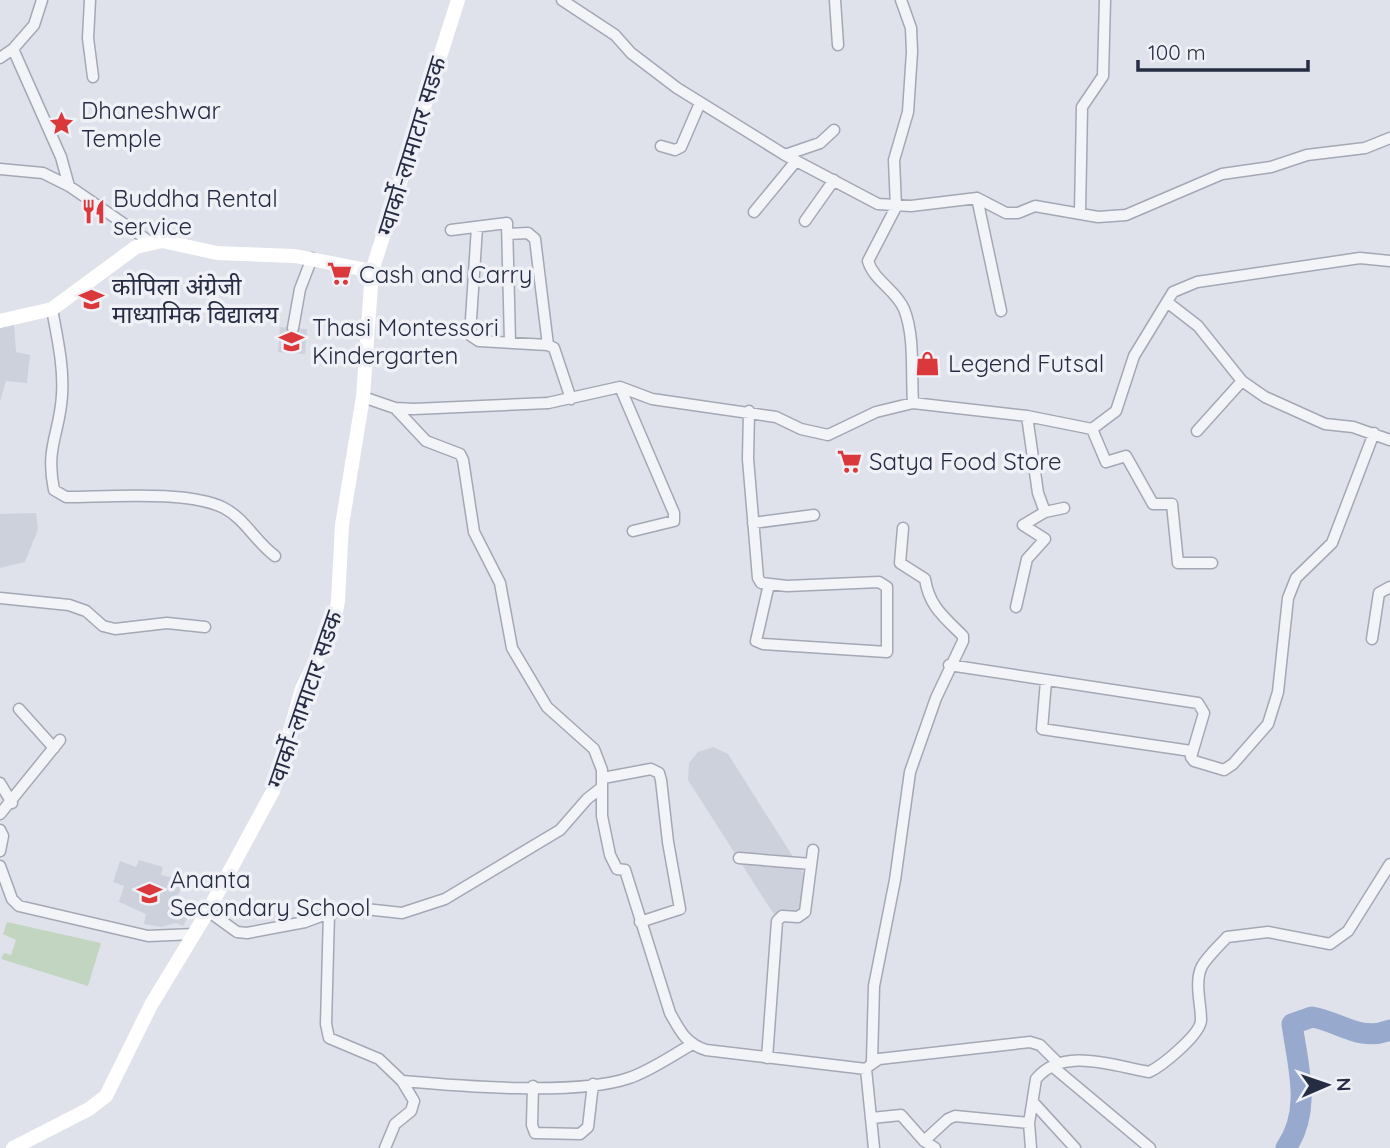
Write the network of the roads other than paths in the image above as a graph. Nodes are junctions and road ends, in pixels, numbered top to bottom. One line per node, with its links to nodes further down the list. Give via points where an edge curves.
1 (41, 0): 9 (street, via 34,25)
2 (90, 0): 11 (street)
3 (458, 0): 32 (main road, ग्वार्को-लामाटार सडक)
4 (562, 0): 12 (street, via 615,35 631,53)
5 (835, 0): 8 (street)
6 (901, 0): 22 (street, via 911,28 912,79 894,160)
7 (1105, 0): 24 (street, via 1103,76 1082,107)
8 (838, 45)
9 (12, 49): 10 (street); 20 (street, via 61,157)
10 (0, 58)
11 (93, 77)
12 (700, 103): 15 (street, via 681,147); 16 (street)
13 (834, 130): 16 (street, via 820,143)
14 (1390, 138): 24 (street, via 1365,148 1222,174 1126,215)
15 (661, 146)
16 (785, 155): 17 (street)
17 (796, 161): 19 (street); 23 (street)
18 (0, 169): 20 (street, via 43,173)
19 (834, 180): 22 (street, via 866,200); 25 (street)
20 (69, 186): 29 (street)
21 (977, 198): 22 (street); 24 (street, via 1006,213 1035,206); 35 (street)
22 (896, 206): 44 (street, via 868,261 871,272 903,307)
23 (754, 212)
24 (1080, 213)
25 (804, 221)
26 (477, 227): 27 (street); 28 (street, via 504,221); 38 (street, via 470,335 478,341)
27 (452, 230)
28 (508, 234): 38 (street); 39 (street, via 528,233 535,239)
29 (149, 241): 30 (main road, via 231,255); 34 (main road)
30 (312, 258): 32 (main road); 37 (street)
31 (1390, 261): 33 (street, via 1360,258 1197,282 1173,292)
32 (372, 271): 42 (main road, ग्वार्को-लामाटार सडक)
33 (1167, 302): 40 (street, via 1198,326); 48 (street, via 1134,356 1116,411)
34 (52, 309): 36 (main road); 58 (street, via 62,376 62,398 51,439 54,491 66,497 176,498 222,507)
35 (1001, 311)
36 (0, 321)
37 (293, 328)
38 (510, 342): 39 (street)
39 (548, 345): 43 (street, via 554,348)
40 (1242, 381): 49 (street); 50 (street, via 1265,397 1325,424)
41 (620, 387): 43 (street); 46 (street, via 652,399); 57 (street, via 674,513 674,521)
42 (363, 397): 45 (street); 81 (main road, ग्वार्को-लामाटार सडक, via 342,525 334,621 302,689 273,791)
43 (571, 399): 45 (street)
44 (913, 403): 46 (street, via 876,412 828,435); 47 (street)
45 (395, 408): 71 (street, via 426,441 460,454 474,533 500,583 507,634 516,659 547,707 594,750)
46 (749, 411): 55 (street)
47 (1027, 416): 48 (street); 53 (street, via 1038,494)
48 (1092, 429): 59 (street, via 1105,462 1126,456 1153,504 1172,504 1178,563)
49 (1197, 431)
50 (1374, 433): 51 (street); 69 (street, via 1332,543 1296,578 1288,598 1278,692 1268,724 1224,770 1194,761)
51 (1390, 440)
52 (1064, 508): 53 (street)
53 (1045, 512): 63 (street, via 1023,525 1045,539 1027,559)
54 (814, 515): 55 (street)
55 (753, 523): 60 (street, via 758,578)
56 (903, 528): 66 (street, via 900,564 925,579 933,608 963,636)
57 (632, 531)
58 (275, 556)
59 (1212, 563)
60 (769, 584): 60 (street, via 756,641 887,652 887,587 879,582)
61 (1390, 587): 65 (street, via 1379,593)
62 (0, 598): 64 (street, via 69,605 115,629 167,624)
63 (1016, 607)
64 (205, 627)
65 (1372, 639)
66 (949, 665): 67 (street); 88 (street, via 910,772 874,986)
67 (1046, 681): 69 (street, via 1042,729); 69 (street, via 1198,702 1203,713)
68 (19, 709): 72 (street, via 57,744)
69 (1191, 751)
70 (0, 783): 72 (street)
71 (602, 783): 82 (street, via 560,830 445,899 402,913 356,908); 83 (street, via 602,816 610,855 617,869 625,870); 83 (street, via 651,769 661,780 680,909)
72 (12, 803): 73 (street)
73 (0, 814)
74 (0, 830): 76 (street)
75 (813, 850): 78 (street)
76 (0, 851)
77 (739, 858): 78 (street)
78 (811, 864): 86 (street, via 805,912 777,921)
79 (1390, 864): 87 (street, via 1348,931 1330,944 1268,932 1227,937 1201,967 1197,1034 1157,1069 1149,1072 1082,1060)
80 (0, 866): 84 (street, via 19,906 148,936)
81 (208, 911): 82 (street, via 237,932 247,933); 84 (main road, ग्वार्को-लामाटार सडक)
82 (329, 913): 89 (street, via 329,1038 370,1053)
83 (640, 922): 85 (street, via 670,1013)
84 (194, 934): 96 (main road, ग्वार्को-लामाटार सडक, via 151,1005 106,1096)
85 (691, 1045): 86 (street); 90 (street, via 630,1078)
86 (767, 1058): 88 (street)
87 (1055, 1064): 88 (street, via 1040,1045 1030,1042); 92 (street, via 1036,1079); 102 (street)
88 (869, 1066): 93 (street)
89 (402, 1081): 91 (street); 97 (street, via 414,1107 399,1118)
90 (593, 1084): 91 (street); 91 (street, via 588,1127 580,1134 536,1133)
91 (533, 1086)
92 (1033, 1102): 94 (street); 101 (street)
93 (872, 1118): 95 (street, via 901,1115); 98 (street)
94 (1029, 1123): 95 (street, via 955,1116); 100 (street)
95 (924, 1141): 99 (street)
96 (13, 1148)
97 (385, 1148)
98 (874, 1148)
99 (935, 1148)
100 (1031, 1148)
101 (1075, 1148)
102 (1150, 1148)

